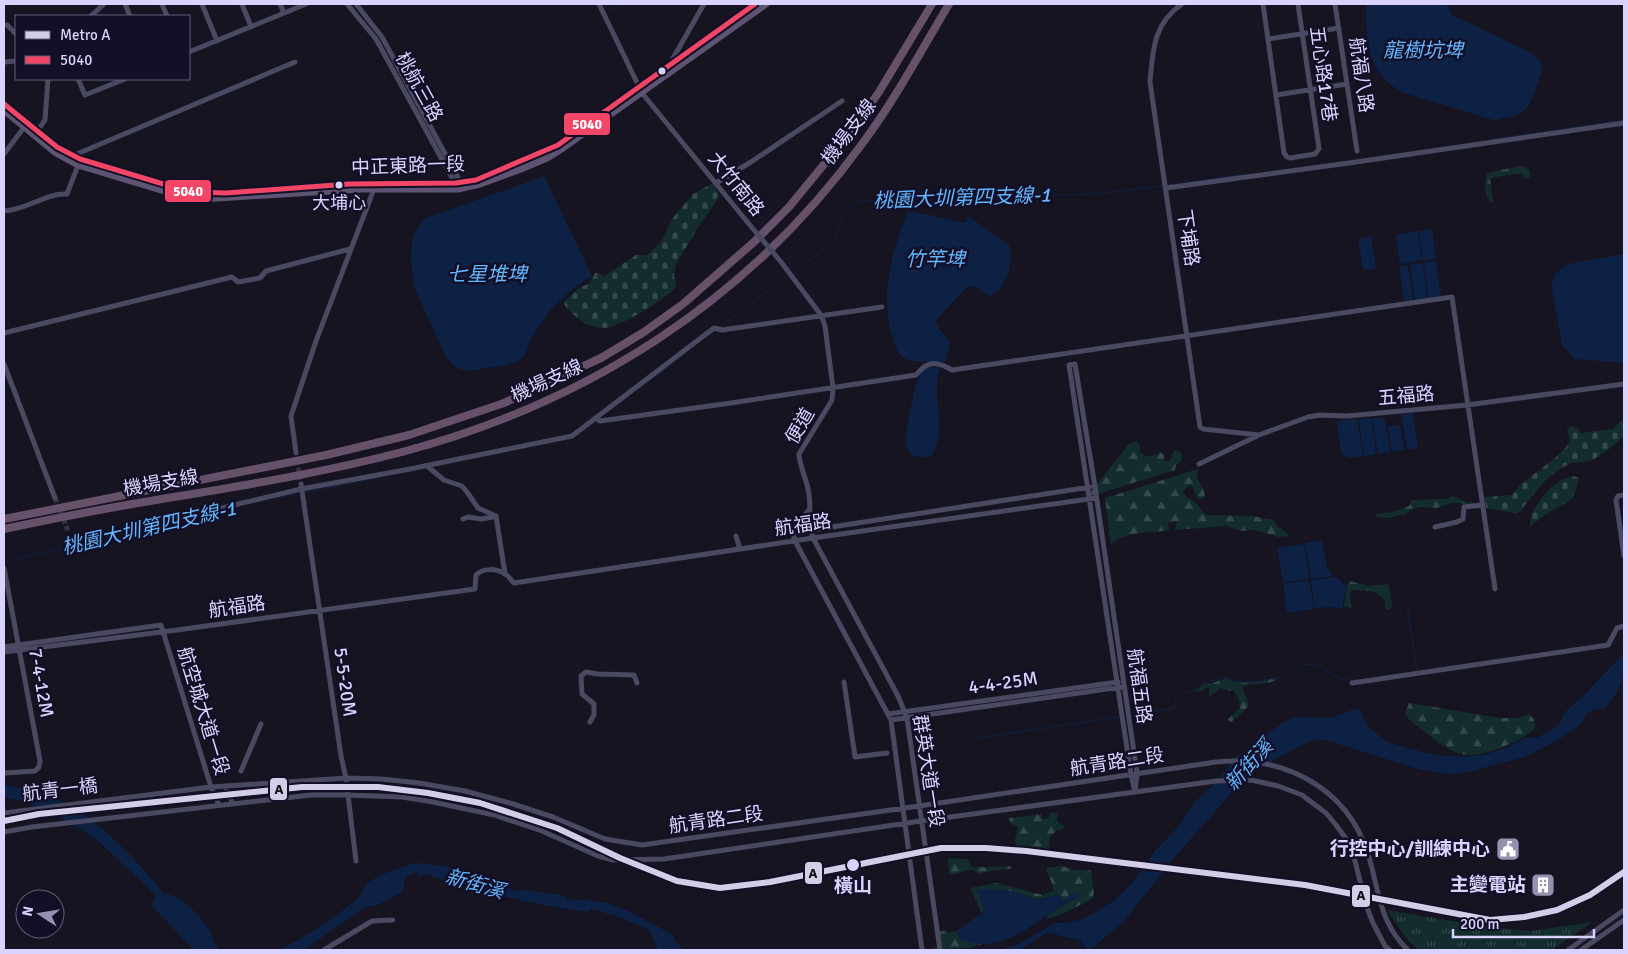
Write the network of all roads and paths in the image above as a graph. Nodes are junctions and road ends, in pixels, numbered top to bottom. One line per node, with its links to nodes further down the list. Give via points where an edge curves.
1 (104, 4): 19 (street)
2 (202, 4): 26 (street)
3 (242, 4): 21 (street)
4 (280, 4): 18 (street)
5 (306, 4): 18 (street)
6 (347, 4): 48 (street, 桃航三路, via 376,39)
7 (356, 4): 48 (street, 桃航三路, via 382,37)
8 (599, 4): 34 (street, 大竹南路)
9 (704, 4): 29 (street)
10 (755, 4): 29 (main road, 中正東路一段)
11 (766, 4): 34 (main road, 中正東路一段)
12 (932, 4): 76 (highway, 機場支線, via 853,129 788,207 754,242 683,304 601,358 504,403 409,435 326,455)
13 (949, 4): 80 (highway, 機場支線, via 896,95 861,146 796,222 746,272 694,314 650,346 603,373 491,424 403,452 302,476)
14 (1182, 4): 50 (street, 下埔路, via 1166,18 1152,51 1150,82)
15 (1263, 4): 25 (street)
16 (1298, 4): 24 (street, 五心路17巷)
17 (1335, 4): 22 (street, 航福八路)
18 (284, 13): 21 (street)
19 (93, 15)
20 (7, 25): 23 (street)
21 (251, 27): 26 (street)
22 (1339, 28): 24 (street); 33 (street, 航福八路)
23 (15, 33)
24 (1302, 34): 25 (street); 35 (street, 五心路17巷)
25 (1268, 39): 36 (street)
26 (217, 41): 27 (street)
27 (190, 52)
28 (295, 62): 45 (street)
29 (670, 66): 34 (main road, 中正東路一段)
30 (48, 80): 42 (street, via 45,120)
31 (78, 80): 32 (street, via 85,96)
32 (117, 80)
33 (1347, 84): 35 (street); 43 (street, 航福八路)
34 (642, 90): 47 (street, 大竹南路); 48 (main road, 中正東路一段, via 544,153)
35 (1310, 90): 36 (street); 36 (street, 五心路17巷, via 1319,149 1315,154 1290,158 1285,155)
36 (1276, 94)
37 (842, 101): 47 (street)
38 (4, 104): 41 (main road, 中正東路一段)
39 (4, 110): 41 (main road, 中正東路一段)
40 (1624, 124): 50 (street)
41 (26, 125): 42 (main road, 中正東路一段); 44 (street)
42 (36, 133): 45 (main road, 中正東路一段, via 56,153)
43 (1357, 151)
44 (4, 154)
45 (71, 158): 46 (main road, 中正東路一段)
46 (79, 162): 49 (main road, 中正東路一段, via 190,192); 51 (street, via 67,194 55,194 14,211)
47 (716, 183): 54 (street, 大竹南路, bridge)
48 (459, 185): 49 (main road, 中正東路一段)
49 (374, 186): 52 (street)
50 (1166, 188): 56 (street, 下埔路)
51 (4, 211)
52 (350, 248): 55 (street, via 266,271 260,278 238,282 232,277); 63 (street, via 291,416)
53 (882, 306): 54 (street)
54 (821, 315): 59 (street, 大竹南路); 61 (street, via 722,330 714,328)
55 (4, 333)
56 (1186, 336): 59 (street, via 952,370 933,364 922,368 916,375); 60 (street, via 1452,297); 62 (street, 下埔路, via 1200,427)
57 (4, 364): 70 (street)
58 (1624, 384): 60 (street, 五福路)
59 (833, 388): 61 (street, via 600,421); 74 (street, 便道, via 832,400 799,454)
60 (1467, 406): 62 (street, 五福路, via 1347,416 1320,415); 73 (street)
61 (596, 419): 65 (street, via 572,436)
62 (1259, 435): 64 (street, 五福路)
63 (296, 453)
64 (1199, 464)
65 (427, 466): 66 (street); 75 (street, via 444,480 462,486 478,508)
66 (301, 486): 78 (street); 91 (street, 5-5-20M)
67 (1095, 487): 68 (street, 航福路); 68 (street, 航福五路, via 1072,365); 71 (street, 航福五路)
68 (1088, 488): 72 (street, 航福五路); 81 (street, 航福路)
69 (1624, 495): 87 (street, via 1616,500)
70 (55, 498)
71 (1096, 498): 72 (street, 航福路); 101 (street, 航福五路)
72 (1090, 499): 84 (street, 航福路); 101 (street, 航福五路)
73 (1482, 505): 79 (street, via 1464,507 1463,519); 90 (street)
74 (809, 508): 81 (street, 便道); 82 (street)
75 (496, 516): 77 (street); 89 (street)
76 (4, 519)
77 (463, 519)
78 (150, 525)
79 (1435, 527)
80 (4, 529)
81 (810, 529): 82 (street, 航福路); 84 (street, 群英大道一段)
82 (793, 533): 85 (street, 群英大道一段)
83 (736, 536): 86 (street)
84 (813, 538): 85 (street, 航福路); 103 (street, 群英大道一段)
85 (795, 541): 86 (street, 航福路); 102 (street, 群英大道一段)
86 (740, 549): 89 (street, 航福路, via 514,583)
87 (1624, 556)
88 (4, 568): 95 (street, 7-4-12M)
89 (505, 574): 91 (street, 航福路, via 486,569 480,571 476,575 475,589)
90 (1495, 589)
91 (319, 610): 94 (street, 航福路); 111 (street, 5-5-20M)
92 (161, 625): 94 (street, 航空城大道一段); 95 (street, 航福路)
93 (1624, 626): 100 (street, via 1618,628 1608,645)
94 (163, 632): 95 (street, 航福路); 113 (street, 航空城大道一段)
95 (19, 646): 96 (street, 航福路); 97 (street, 航福路); 109 (street, 7-4-12M, via 40,765 35,771)
96 (4, 647)
97 (4, 652)
98 (844, 682): 107 (street, via 855,757)
99 (637, 683): 105 (street, via 634,675 586,672 581,676 582,694 594,704)
100 (1352, 683)
101 (1120, 684): 103 (street, 4-4-25M); 110 (street, 航福五路); 110 (street, 航福五路, via 1122,716)
102 (888, 714): 103 (street, 4-4-25M); 104 (street, 群英大道一段)
103 (906, 715): 104 (street, 4-4-25M); 118 (street, 群英大道一段)
104 (891, 720): 119 (street, 群英大道一段)
105 (590, 722)
106 (261, 724): 108 (street)
107 (887, 753)
108 (241, 771)
109 (4, 772)
110 (1134, 774): 114 (street, 航福五路); 118 (street, 航青路二段); 132 (street, 航青路二段, via 1245,760 1285,768 1319,786 1355,824 1368,855 1381,908 1391,930)
111 (346, 778): 112 (street, 航青路二段); 115 (street, 5-5-20M); 119 (street, 航青路二段, via 458,789 514,804 605,839 642,845)
112 (225, 786): 113 (street, 航青路二段); 116 (street, 航空城大道一段)
113 (211, 787): 117 (street, 航空城大道一段); 120 (street, 航青一橋)
114 (1135, 792): 121 (street, 航青路二段); 131 (street, 航青路二段, via 1251,780 1302,795 1326,813 1347,840 1373,924)
115 (347, 795): 116 (street, 航青路二段); 122 (street, 航青路二段, via 402,797 494,815 613,860 664,859); 124 (street, 5-5-20M)
116 (233, 804): 117 (street, 航青路二段)
117 (219, 805): 123 (street, 航青一橋)
118 (919, 806): 119 (street, 航青路二段); 121 (street, 群英大道一段)
119 (904, 808): 122 (street, 群英大道一段)
120 (4, 813)
121 (921, 821): 122 (street, 航青路二段); 130 (street, 群英大道一段)
122 (906, 824): 129 (street, 群英大道一段)
123 (4, 832)
124 (356, 861)
125 (1624, 910): 133 (street)
126 (393, 920): 128 (street, via 372,921)
127 (1624, 920): 134 (street)
128 (324, 950)
129 (922, 950)
130 (940, 950)
131 (1390, 950)
132 (1408, 950)
133 (1568, 950)
134 (1581, 950)

